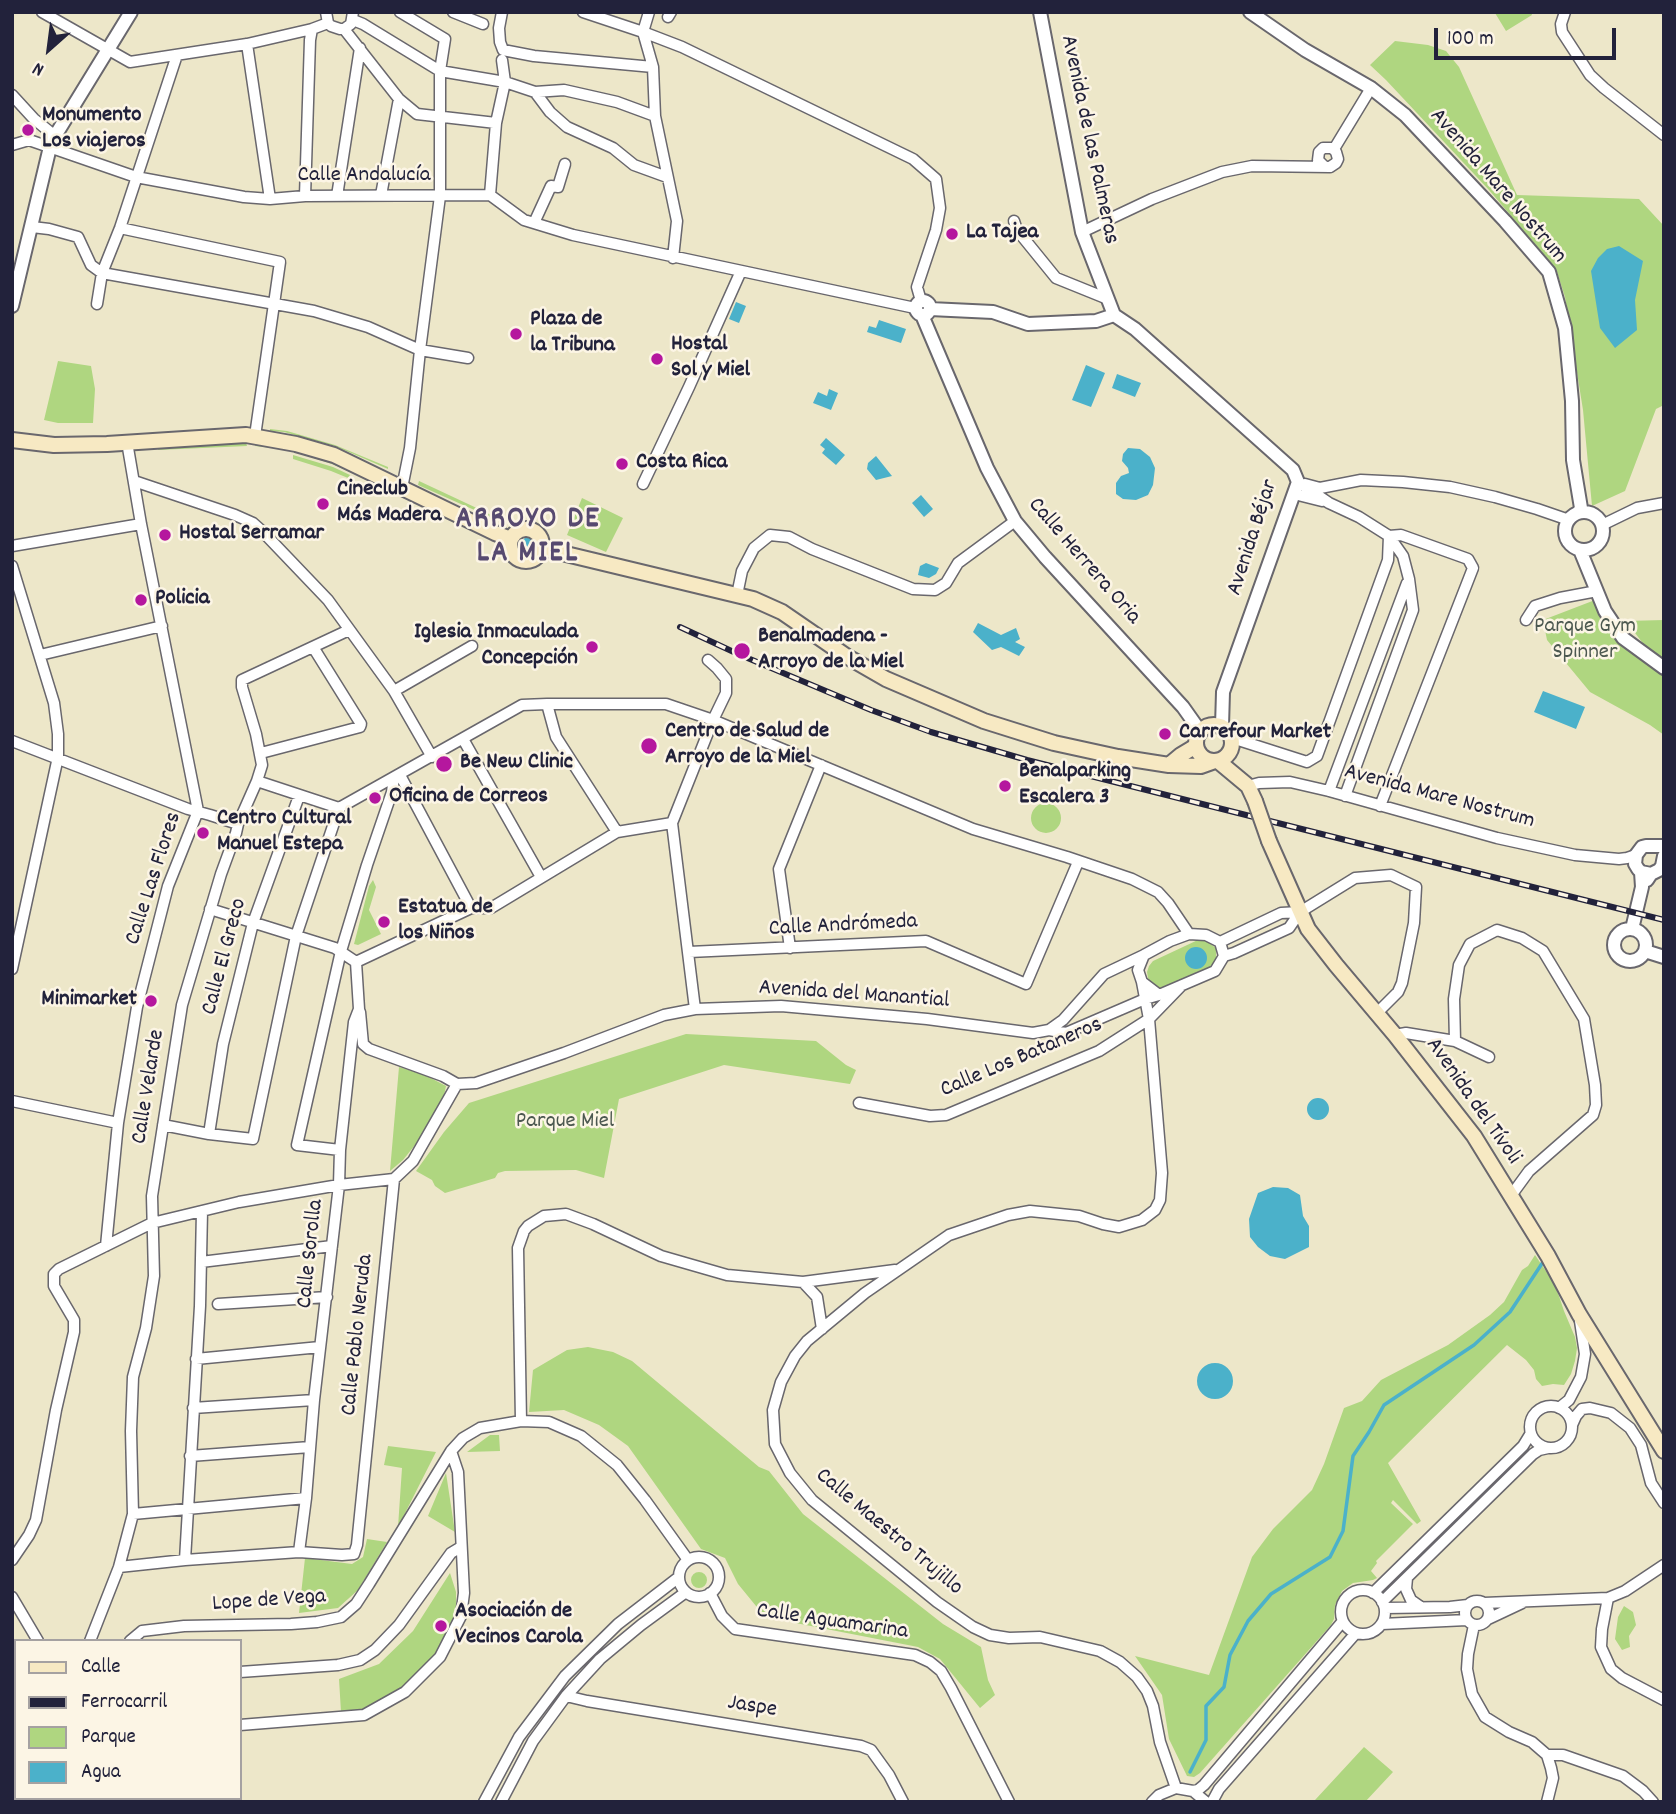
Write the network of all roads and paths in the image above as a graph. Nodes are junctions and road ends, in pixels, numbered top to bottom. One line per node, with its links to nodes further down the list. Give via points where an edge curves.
1 (42, 12): 19 (street)
2 (131, 12): 19 (street)
3 (400, 12): 23 (street, via 445,38)
4 (453, 12): 13 (street)
5 (502, 12): 22 (street, via 503,50)
6 (583, 12): 16 (street)
7 (649, 12): 16 (street)
8 (1040, 12): 52 (street, Avenida de las Palmeras)
9 (1250, 12): 25 (street, Avenida Mare Nostrum)
10 (1565, 12): 32 (street, via 1562,32 1590,75)
11 (353, 16): 15 (street); 23 (street)
12 (327, 18): 14 (street); 15 (street, via 335,29)
13 (483, 24)
14 (312, 29): 17 (street); 42 (street)
15 (344, 29): 18 (street)
16 (643, 32): 22 (street); 60 (street, via 913,159 936,179 939,219 917,287)
17 (247, 44): 20 (street); 47 (street)
18 (359, 48): 28 (street); 45 (street)
19 (108, 50): 20 (street, via 130,62); 33 (street)
20 (177, 55): 40 (street)
21 (502, 60): 24 (street)
22 (653, 67): 30 (street)
23 (440, 71): 24 (street); 29 (street)
24 (505, 82): 26 (street); 31 (street)
25 (1371, 88): 35 (street); 72 (street, Avenida Mare Nostrum, via 1422,130 1549,272 1565,328 1573,460 1581,509)
26 (535, 92): 30 (street, via 564,90); 41 (street, via 567,127 613,148 634,166)
27 (12, 94): 33 (street)
28 (399, 99): 29 (street, via 416,114); 43 (street)
29 (440, 116): 31 (street); 46 (street)
30 (654, 116): 41 (street)
31 (496, 123): 44 (street)
32 (1664, 135)
33 (53, 141): 34 (street); 40 (street, Calle Andalucía); 50 (street)
34 (12, 145)
35 (1334, 149): 36 (street, via 1323,148); 38 (street, via 1336,163)
36 (1318, 156): 38 (street); 39 (street)
37 (565, 164): 49 (street, via 558,187 551,186)
38 (1324, 166): 39 (street)
39 (1306, 168): 52 (street, via 1252,166 1222,172)
40 (136, 177): 47 (street, Calle Andalucía); 51 (street)
41 (667, 177): 53 (street, via 677,221)
42 (305, 195): 45 (street, Calle Andalucía); 47 (street, Calle Andalucía)
43 (381, 195): 45 (street, Calle Andalucía); 46 (street, Calle Andalucía)
44 (489, 195): 46 (street, Calle Andalucía); 49 (street)
45 (337, 196)
46 (440, 196): 62 (street)
47 (270, 199)
48 (1014, 221): 56 (street, via 1056,278)
49 (534, 223): 53 (street)
50 (32, 227): 55 (street, via 78,237 91,265); 59 (street)
51 (120, 228): 55 (street); 58 (street, via 280,262)
52 (1082, 232): 56 (street, Avenida de las Palmeras)
53 (673, 258): 54 (street)
54 (741, 271): 60 (street); 68 (street)
55 (102, 273): 57 (street); 58 (street)
56 (1108, 299): 61 (street, Avenida de las Palmeras)
57 (97, 304)
58 (273, 304): 62 (street, via 368,327); 64 (street)
59 (12, 306)
60 (922, 308): 61 (street, via 993,312 1028,324 1096,321); 73 (street, Calle Herrera Oria, via 987,468)
61 (1114, 315): 70 (street, Avenida Béjar, via 1293,470)
62 (420, 350): 63 (street); 69 (street)
63 (468, 358)
64 (255, 436): 66 (main road); 69 (main road, via 334,455)
65 (16, 438): 66 (main road, via 54,444)
66 (127, 442): 67 (street, Calle Las Flores)
67 (134, 481): 74 (street, Calle Las Flores); 87 (street, via 253,523 328,600)
68 (643, 484)
69 (402, 488): 77 (main road)
70 (1296, 488): 72 (street, via 1361,480 1403,482 1450,487); 76 (street); 98 (street, Avenida Béjar)
71 (1664, 503): 75 (street, via 1637,508)
72 (1574, 517): 75 (street, via 1590,513); 80 (street, via 1566,538)
73 (1015, 521): 84 (street, via 958,563 946,583 935,590 913,589 789,537 770,535 754,548); 98 (street, Calle Herrera Oria, via 1183,706)
74 (141, 524): 78 (street); 86 (street, Calle Las Flores)
75 (1602, 525): 80 (street, via 1603,537 1596,546)
76 (1389, 536): 82 (street, via 1403,556); 103 (street, via 1388,560 1317,756 1307,762); 116 (street, via 1468,559 1473,568)
77 (511, 539): 79 (main road, via 517,531 527,529 537,534); 79 (main road, via 510,549 520,560 532,560)
78 (12, 546)
79 (541, 548): 84 (main road)
80 (1580, 550): 83 (street)
81 (12, 566): 92 (street)
82 (1409, 579): 88 (street); 89 (street, via 1413,610)
83 (1597, 591): 85 (street, via 1535,606); 94 (street, via 1623,638)
84 (737, 595): 109 (main road, via 782,612 886,679 972,717 1054,743)
85 (1526, 620)
86 (162, 626): 92 (street); 118 (street, Calle Las Flores)
87 (349, 630): 91 (street); 95 (street)
88 (1390, 630): 89 (street, via 1399,626); 104 (street)
89 (1404, 634): 107 (street)
90 (472, 646): 95 (street)
91 (313, 647): 102 (street, Calle Velarde, via 242,680); 102 (street, via 360,727)
92 (40, 655): 105 (street, via 54,703)
93 (708, 660): 97 (street, via 726,679 726,693)
94 (1664, 668)
95 (394, 691): 106 (street)
96 (547, 704): 97 (street, via 666,704); 99 (street, via 522,705); 121 (street, via 556,737)
97 (713, 720): 108 (street); 119 (street)
98 (1211, 727): 101 (main road, via 1197,735); 103 (main road, via 1230,733)
99 (463, 739): 106 (street); 127 (street)
100 (12, 741): 105 (street)
101 (1196, 746): 103 (main road, via 1203,757); 109 (main road)
102 (261, 753): 111 (street, Calle Velarde)
103 (1224, 753): 109 (main road, via 1201,766); 112 (main road)
104 (1343, 755): 107 (street, via 1349,763); 113 (street)
105 (58, 757): 118 (street); 144 (street)
106 (432, 757): 110 (street)
107 (1358, 762): 115 (street)
108 (821, 765): 125 (street, via 973,829); 136 (street, via 779,869)
109 (1169, 765)
110 (397, 777): 117 (street); 128 (street); 137 (street)
111 (257, 781): 114 (street); 120 (street, Calle Velarde)
112 (1246, 785): 113 (street, Avenida Mare Nostrum, via 1290,782); 130 (main road, Avenida del Tívoli, bridge)
113 (1329, 791): 115 (street, Avenida Mare Nostrum)
114 (299, 796): 117 (street); 131 (street, Calle El Greco)
115 (1346, 796): 116 (street, Avenida Mare Nostrum)
116 (1380, 806): 124 (street, Avenida Mare Nostrum, via 1497,838 1575,855)
117 (339, 808): 134 (street)
118 (198, 811): 120 (street); 160 (street, Calle Las Flores, via 168,886 137,1007)
119 (672, 823): 121 (street); 139 (street)
120 (237, 824): 129 (street, Calle Velarde)
121 (617, 832): 127 (street)
122 (1662, 852): 123 (street, via 1646,846); 126 (street, via 1662,866 1656,873)
123 (1636, 855): 124 (street, Avenida Mare Nostrum); 126 (street, via 1635,864)
124 (1619, 859): 126 (street, Avenida Mare Nostrum)
125 (1078, 862): 133 (street, via 1158,892); 136 (street, Calle Andrómeda, via 1026,984 926,941)
126 (1643, 872): 132 (street)
127 (541, 877): 128 (street, via 491,908)
128 (471, 908): 143 (street)
129 (210, 909): 131 (street); 161 (street, Calle Velarde, via 182,1005)
130 (1300, 912): 135 (street, via 1281,913); 141 (street, Avenida del Manantial, via 1289,928); 151 (main road, Avenida del Tívoli, via 1308,929); 151 (street, via 1355,878 1391,875 1416,887 1402,983)
131 (253, 923): 134 (street); 162 (street, Calle El Greco, via 223,1044)
132 (1632, 929): 138 (street, via 1644,937); 138 (street, via 1621,931 1614,939 1617,956 1632,961)
133 (1189, 934): 135 (street, via 1206,934); 140 (street)
134 (296, 936): 137 (street); 162 (street, via 253,1139)
135 (1220, 942): 141 (street)
136 (790, 948): 139 (street, Calle Andrómeda)
137 (341, 951): 143 (street); 163 (street, via 297,1145)
138 (1645, 951): 142 (street)
139 (689, 953): 150 (street)
140 (1144, 955): 145 (street, via 1138,970); 153 (street, via 1104,974)
141 (1224, 956): 146 (street, Avenida del Manantial, via 1215,971)
142 (1664, 957)
143 (356, 962): 149 (street, Calle Sorolla)
144 (12, 969)
145 (1142, 982): 147 (street); 148 (street, Calle Maestro Trujillo)
146 (1182, 985): 147 (street, Avenida del Manantial); 152 (street, Calle Los Bataneros)
147 (1160, 995): 148 (street, Avenida del Manantial)
148 (1145, 999): 152 (street, Calle Maestro Trujillo); 153 (street, Avenida del Manantial, via 1066,1033)
149 (359, 1009): 157 (street, via 363,1044 369,1049); 163 (street, Calle Sorolla)
150 (695, 1009): 153 (street, Avenida del Manantial, via 781,1006 1033,1033); 157 (street, Avenida del Manantial, via 664,1015 476,1083)
151 (1377, 1013): 154 (main road, Avenida del Tívoli)
152 (1149, 1019): 159 (street, Calle Los Bataneros, via 1099,1051 946,1115); 172 (street, Calle Maestro Trujillo, via 1162,1173 1155,1210 1143,1220 1119,1227 1079,1216 1030,1211 1007,1215 949,1235)
153 (1049, 1030)
154 (1395, 1035): 155 (street); 166 (main road, Avenida del Tívoli, via 1474,1136)
155 (1455, 1041): 156 (street); 166 (street, via 1459,965 1471,944 1497,930 1543,951 1584,1019 1595,1085 1592,1115 1529,1171)
156 (1489, 1056)
157 (457, 1084): 164 (street, via 412,1161)
158 (12, 1101): 160 (street)
159 (859, 1103)
160 (118, 1123): 169 (street, Calle Las Flores)
161 (163, 1125): 162 (street); 168 (street, Calle Velarde)
162 (209, 1134)
163 (340, 1150): 165 (street, Calle Sorolla)
164 (394, 1179): 165 (street); 196 (street, Calle Pablo Neruda, via 357,1545 354,1554)
165 (339, 1185): 167 (street); 170 (street, Calle Sorolla)
166 (1510, 1197): 176 (main road, Avenida del Tívoli)
167 (202, 1211): 168 (street); 171 (street)
168 (152, 1223): 169 (street); 194 (street, Calle Velarde, via 154,1276 133,1377)
169 (106, 1246): 197 (street, via 54,1274 54,1286 74,1320 74,1332 36,1520)
170 (332, 1246): 171 (street); 174 (street, Calle Sorolla)
171 (201, 1262): 179 (street)
172 (899, 1269): 173 (street); 177 (street, Calle Maestro Trujillo)
173 (803, 1282): 177 (street, via 817,1297); 183 (street, via 727,1275 661,1256 566,1214 544,1216 528,1226 518,1248)
174 (327, 1297): 175 (street); 178 (street, Calle Sorolla)
175 (218, 1304)
176 (1579, 1314): 182 (street, via 1583,1369 1569,1400); 189 (main road, Avenida del Tívoli)
177 (821, 1329): 227 (street, Calle Maestro Trujillo, via 795,1356 780,1382 773,1410 775,1444 790,1473 812,1500 973,1627 990,1635 1065,1642 1121,1662 1137,1676 1150,1699)
178 (320, 1347): 179 (street); 180 (street, Calle Sorolla)
179 (196, 1359): 181 (street)
180 (314, 1400): 181 (street); 186 (street, Calle Sorolla)
181 (193, 1408): 190 (street)
182 (1559, 1408): 184 (street, via 1568,1414); 185 (street, via 1546,1407 1535,1414)
183 (521, 1421): 188 (street, via 480,1428); 199 (street, via 549,1422 581,1436 617,1465)
184 (1572, 1425): 187 (street, via 1566,1442); 192 (street, via 1582,1409 1590,1408 1611,1413 1630,1429)
185 (1531, 1433): 187 (street, via 1537,1443); 206 (street)
186 (310, 1447): 190 (street); 191 (street, Calle Sorolla)
187 (1548, 1448): 203 (street, via 1534,1454)
188 (451, 1451): 195 (street, via 458,1472); 221 (street, Lope de Vega, via 363,1594 341,1616 291,1624 184,1626 142,1631)
189 (1664, 1451)
190 (190, 1456): 193 (street)
191 (306, 1498): 193 (street); 196 (street, Calle Sorolla)
192 (1664, 1503)
193 (187, 1509): 194 (street); 198 (street)
194 (133, 1514): 201 (street, Calle Velarde)
195 (461, 1547): 222 (street, via 451,1553 399,1625 360,1660); 225 (street, via 461,1616 440,1657 405,1692 364,1715)
196 (299, 1552): 198 (street)
197 (12, 1560)
198 (185, 1560): 201 (street)
199 (688, 1560): 202 (street); 205 (street, via 702,1557 715,1566 718,1581)
200 (1664, 1565): 208 (street)
201 (118, 1567): 220 (street)
202 (679, 1577): 204 (street); 229 (street, via 618,1624 565,1676 519,1737)
203 (1407, 1578): 211 (street); 213 (street, via 1411,1600)
204 (686, 1592): 205 (street, via 696,1596); 223 (street, via 600,1658)
205 (710, 1592): 232 (street, Calle Aguamarina, via 735,1629 915,1655 930,1662 951,1688)
206 (1373, 1593): 211 (street); 215 (street, via 1360,1591 1348,1596 1342,1608)
207 (12, 1597): 219 (street)
208 (1608, 1598): 209 (street); 224 (street, via 1601,1647 1611,1669)
209 (1526, 1601): 210 (street); 214 (street)
210 (1484, 1603): 212 (street); 214 (street)
211 (1384, 1605): 213 (street); 217 (street)
212 (1468, 1605): 213 (street); 216 (street, via 1465,1612)
213 (1421, 1607)
214 (1488, 1619): 216 (street, via 1482,1624)
215 (1343, 1621): 218 (street); 228 (street, via 1204,1785)
216 (1470, 1622): 217 (street); 226 (street, via 1468,1669 1477,1705 1494,1724 1532,1742)
217 (1382, 1624): 218 (street, via 1370,1633)
218 (1356, 1633): 235 (street)
219 (37, 1639)
220 (91, 1639)
221 (132, 1639)
222 (242, 1672)
223 (566, 1696): 230 (street, via 534,1741); 231 (street, Jaspe, via 861,1746 871,1750)
224 (1664, 1700)
225 (242, 1725)
226 (1547, 1755): 236 (street, via 1553,1778); 237 (street, via 1563,1755 1623,1776)
227 (1176, 1788): 228 (street); 233 (street)
228 (1193, 1791): 234 (street)
229 (484, 1802)
230 (501, 1802)
231 (903, 1802)
232 (1009, 1802)
233 (1152, 1802)
234 (1206, 1802)
235 (1212, 1802)
236 (1547, 1802)
237 (1653, 1802)

